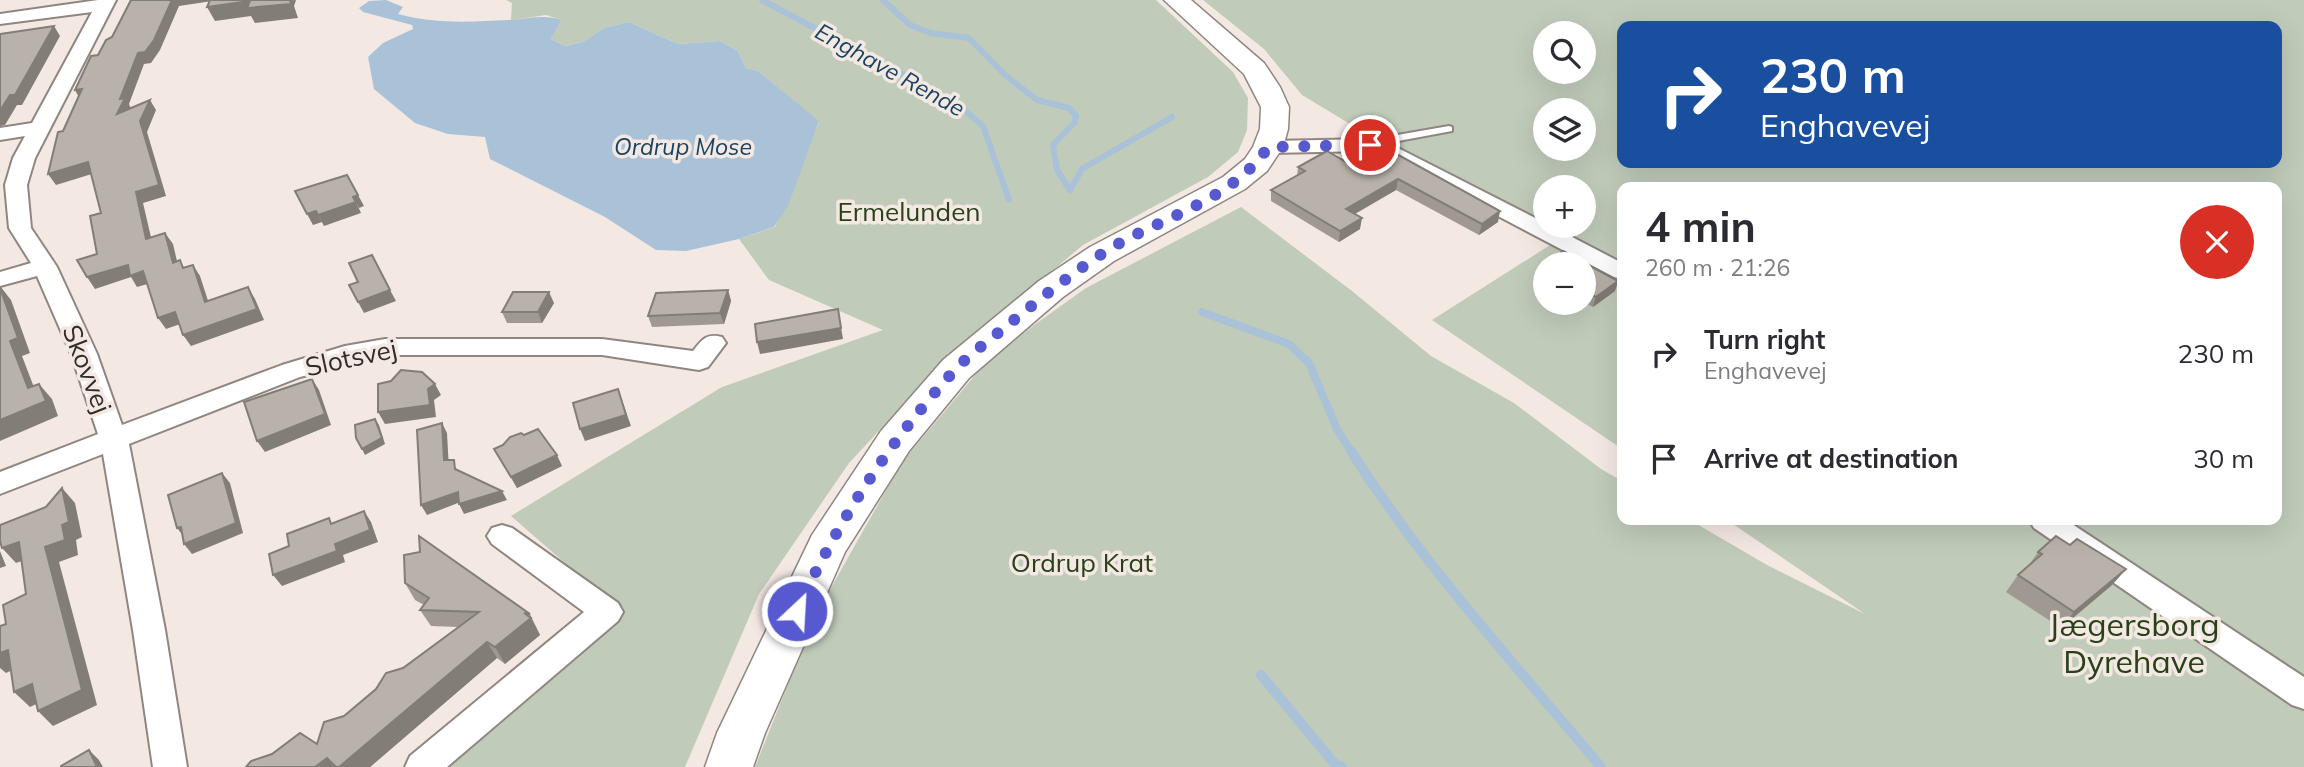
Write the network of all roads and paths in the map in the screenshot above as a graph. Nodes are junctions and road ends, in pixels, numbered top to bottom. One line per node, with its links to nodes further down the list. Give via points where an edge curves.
1 (1176, 0): 8 (street, via 1254,69 1266,87 1275,107)
2 (106, 2): 3 (street); 4 (street, Skovvej)
3 (0, 19)
4 (39, 128): 6 (street); 9 (street, Skovvej, via 16,185 17,212 26,240)
5 (1449, 129): 7 (lane)
6 (0, 134)
7 (1370, 145): 8 (street); 10 (street)
8 (1268, 147): 20 (street, via 1256,165 1234,183 1102,254 1051,289 956,369 895,441 827,546)
9 (45, 267): 11 (street); 13 (street, Skovvej, via 84,354)
10 (1617, 269)
11 (0, 279)
12 (713, 343): 13 (street, Slotsvej, via 699,361 602,347 385,347 291,371)
13 (114, 440): 14 (street, Slotsvej); 18 (street, Skovvej)
14 (0, 483)
15 (2051, 525): 17 (street)
16 (502, 536): 19 (street, via 607,612)
17 (2304, 695)
18 (170, 767)
19 (422, 767)
20 (729, 767)

